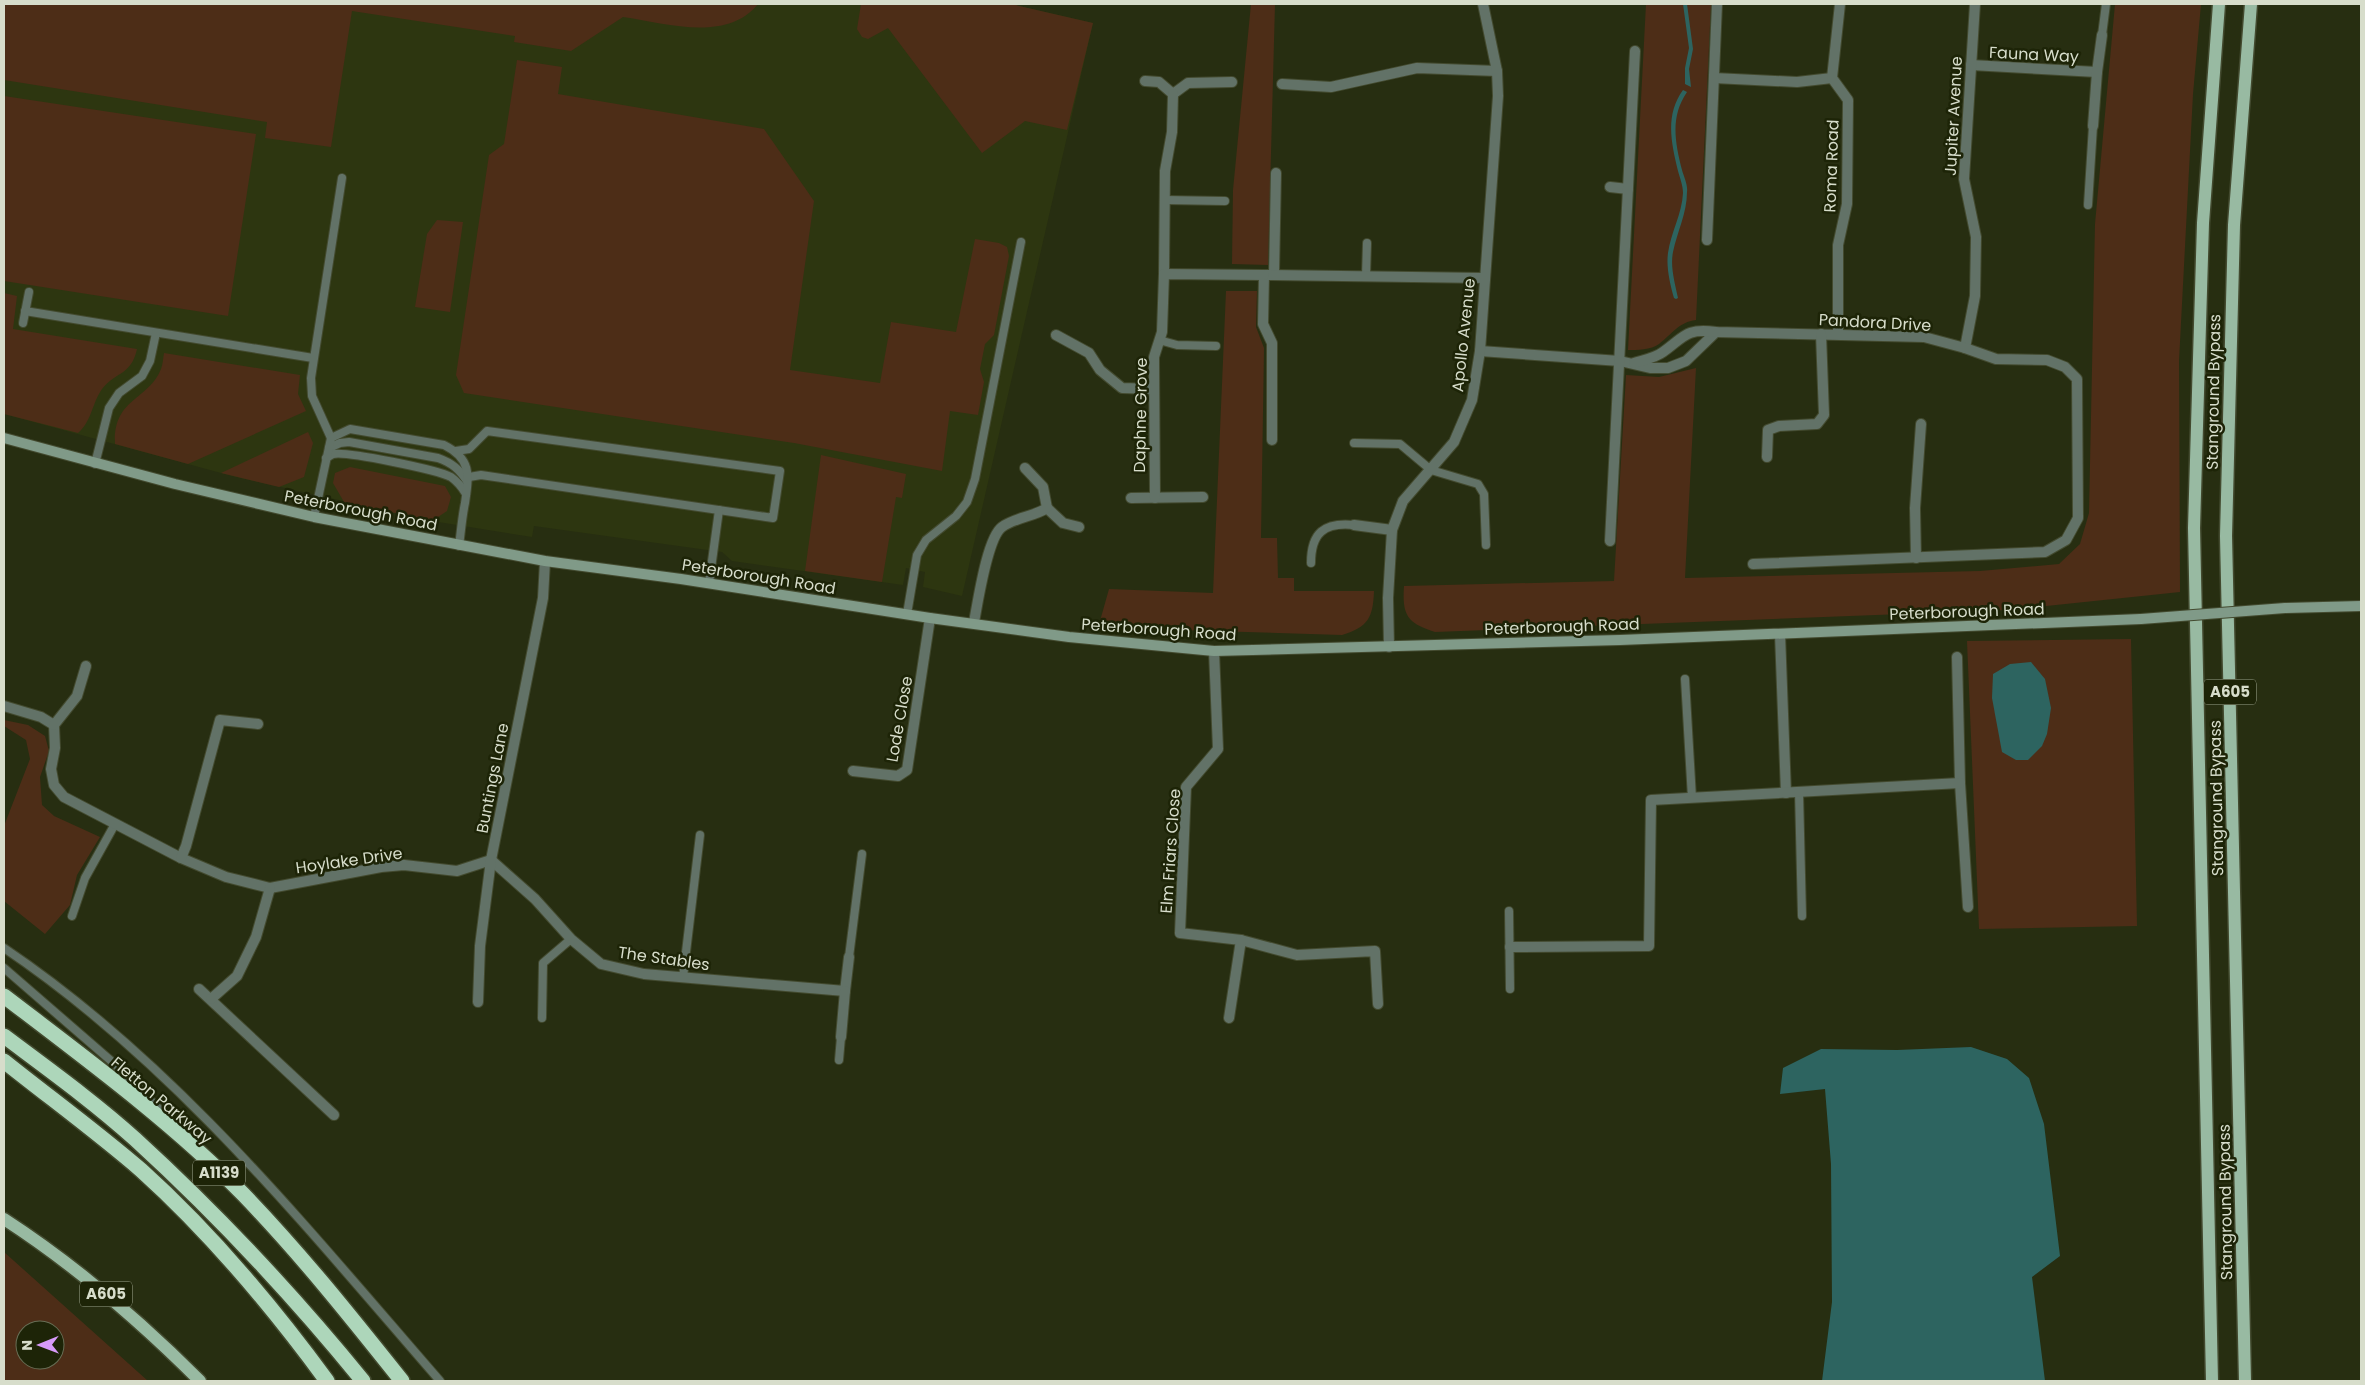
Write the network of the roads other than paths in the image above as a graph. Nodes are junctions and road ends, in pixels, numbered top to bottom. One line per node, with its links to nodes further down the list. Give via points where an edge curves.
1 (1483, 4): 11 (street, Apollo Avenue)
2 (1717, 4): 13 (street)
3 (1840, 4): 14 (street)
4 (1975, 4): 10 (street, Jupiter Avenue)
5 (2106, 4): 8 (lane)
6 (2219, 4): 137 (main road, Stanground Bypass / A605, via 2203,233 2194,528)
7 (2251, 4): 138 (main road, Stanground Bypass / A605, via 2234,226 2226,536)
8 (2102, 35): 12 (street)
9 (1635, 51): 23 (street)
10 (1971, 65): 12 (street, Fauna Way); 44 (street, Jupiter Avenue, via 1964,179 1976,237 1975,296)
11 (1497, 71): 17 (street, via 1417,68 1331,86); 33 (street, Apollo Avenue, via 1498,96)
12 (2096, 72): 19 (street)
13 (1714, 78): 14 (street, via 1797,82); 27 (street)
14 (1832, 78): 40 (street, Roma Road, via 1848,100 1848,204 1838,245)
15 (1145, 81): 18 (street, via 1159,82)
16 (1232, 82): 18 (street, via 1188,82)
17 (1282, 84)
18 (1173, 94): 24 (street, Daphne Grove)
19 (2093, 126): 26 (lane)
20 (1276, 173): 31 (street)
21 (342, 178): 46 (lane)
22 (1610, 187): 23 (street)
23 (1628, 188): 47 (street)
24 (1164, 200): 25 (lane); 30 (street, Daphne Grove)
25 (1225, 201)
26 (2088, 205)
27 (1707, 240)
28 (1021, 242): 82 (lane, via 975,479 967,502 956,516 926,540 917,554)
29 (1367, 243): 32 (lane)
30 (1164, 274): 31 (street); 42 (street, Daphne Grove)
31 (1269, 275): 32 (street); 53 (street, via 1263,324 1272,343)
32 (1366, 276): 33 (street)
33 (1484, 278): 45 (street, Apollo Avenue)
34 (29, 292): 35 (lane)
35 (25, 311): 36 (lane); 37 (lane)
36 (23, 323)
37 (156, 332): 46 (lane); 59 (lane, via 150,360 142,376 119,393 109,408)
38 (1716, 332): 39 (street, Pandora Drive); 48 (street, Pandora Drive, via 1699,330 1686,333 1663,352); 48 (street, via 1686,361 1668,368 1650,368)
39 (1821, 334): 40 (street, Pandora Drive); 57 (street, via 1824,416 1817,424 1779,426 1768,430)
40 (1838, 334): 44 (street, Pandora Drive, via 1924,337)
41 (1056, 335): 49 (street, via 1089,353 1100,370 1122,388)
42 (1159, 340): 43 (lane, via 1177,346); 49 (street, Daphne Grove, via 1154,357)
43 (1216, 346)
44 (1965, 348): 76 (street, Pandora Drive, via 1996,359 2047,360 2065,367 2076,379 2078,518 2066,540 2045,552)
45 (1480, 351): 47 (street); 61 (street, Apollo Avenue, via 1472,400 1454,442)
46 (313, 358): 52 (lane, via 312,396)
47 (1620, 361): 48 (street); 73 (street)
48 (1634, 363)
49 (1154, 389): 65 (street, Daphne Grove)
50 (1921, 424): 76 (street, via 1915,508)
51 (4, 438): 59 (main road, Peterborough Road)
52 (331, 438): 55 (lane); 56 (lane, via 350,429 444,445)
53 (1272, 440)
54 (1354, 443): 61 (lane, via 1400,444)
55 (329, 448): 58 (lane); 62 (lane, via 349,442 438,458 452,463)
56 (456, 451): 62 (lane, via 464,462); 68 (lane, via 469,449 487,431 780,471 773,518)
57 (1767, 456)
58 (326, 458): 63 (lane, via 333,454 356,456 436,472 459,483); 69 (lane)
59 (95, 464): 69 (main road, Peterborough Road)
60 (1025, 468): 67 (street, via 1043,488)
61 (1431, 470): 72 (street, Apollo Avenue, via 1403,501); 74 (lane, via 1478,484 1484,494)
62 (468, 480): 63 (lane); 68 (lane, via 481,475)
63 (466, 494): 75 (lane)
64 (1132, 498): 65 (street)
65 (1155, 498): 66 (street)
66 (1204, 498)
67 (1048, 508): 71 (street, via 1063,523); 84 (street, via 1000,528 989,550)
68 (718, 510): 80 (lane)
69 (314, 517): 75 (main road, Peterborough Road)
70 (1354, 525): 72 (street); 78 (lane, via 1338,524 1317,535 1311,547)
71 (1079, 528)
72 (1392, 530): 86 (street, Apollo Avenue)
73 (1610, 540)
74 (1486, 545)
75 (459, 546): 77 (main road, Peterborough Road)
76 (1916, 558): 79 (street, Pandora Drive)
77 (545, 561): 80 (main road, Peterborough Road); 103 (street, Buntings Lane, via 543,598)
78 (1311, 562)
79 (1753, 564)
80 (709, 583): 82 (main road, Peterborough Road)
81 (2361, 606): 85 (main road, Peterborough Road, bridge)
82 (907, 614): 83 (main road, Peterborough Road)
83 (930, 618): 84 (main road, Peterborough Road); 94 (street, Lode Close, via 907,770 898,776)
84 (974, 622): 87 (main road, Peterborough Road, via 1069,637)
85 (1780, 634): 86 (main road, Peterborough Road); 97 (street)
86 (1389, 647): 87 (main road, Peterborough Road)
87 (1214, 651): 110 (street, Elm Friars Close, via 1218,749 1186,787 1180,934)
88 (1957, 657): 95 (street)
89 (86, 666): 93 (street, via 77,696)
90 (1685, 678): 98 (lane)
91 (4, 706): 93 (street, via 41,717)
92 (258, 724): 102 (street, via 220,720)
93 (54, 725): 99 (street, Hoylake Drive, via 55,748 51,769 54,785 64,797)
94 (853, 771)
95 (1960, 783): 96 (street); 105 (street)
96 (1799, 792): 97 (street); 108 (lane)
97 (1786, 793): 98 (street)
98 (1692, 798): 111 (street, via 1651,800 1650,946)
99 (115, 824): 102 (street, Hoylake Drive); 107 (lane, via 85,878)
100 (700, 835): 115 (lane)
101 (862, 854): 113 (lane)
102 (181, 858): 104 (street, Hoylake Drive, via 226,877)
103 (491, 860): 104 (street, Hoylake Drive, via 457,871 397,866); 109 (street, The Stables, via 535,899); 121 (street, Buntings Lane, via 481,937)
104 (270, 888): 120 (street, via 256,937 237,976)
105 (1968, 907)
106 (1509, 911): 111 (lane)
107 (72, 916)
108 (1802, 916)
109 (571, 939): 115 (street, The Stables, via 601,964 644,974); 123 (lane, via 543,963)
110 (1241, 940): 122 (street, Elm Friars Close, via 1297,955 1375,951); 124 (street)
111 (1510, 947): 117 (lane)
112 (4, 948): 136 (lane, via 35,969 128,1046 219,1131)
113 (849, 957): 118 (street)
114 (4, 968): 130 (lane, via 117,1066)
115 (684, 977): 118 (street, The Stables)
116 (199, 989): 120 (street)
117 (1510, 989)
118 (845, 991): 126 (street)
119 (4, 996): 130 (highway, Fletton Parkway / A1139, via 157,1116)
120 (211, 999): 129 (street)
121 (478, 1002)
122 (1378, 1004)
123 (542, 1018)
124 (1230, 1018)
125 (4, 1036): 134 (highway, A1139, via 134,1138 218,1217 314,1320)
126 (841, 1037): 127 (lane)
127 (839, 1060)
128 (4, 1061): 133 (highway, via 141,1170 214,1243 293,1335)
129 (334, 1115)
130 (242, 1194): 135 (highway, Fletton Parkway / A1139, via 339,1301)
131 (4, 1218): 132 (main road, A605, via 100,1288)
132 (200, 1381)
133 (327, 1381)
134 (363, 1381)
135 (402, 1381)
136 (440, 1381)
137 (2212, 1381)
138 (2245, 1381)

